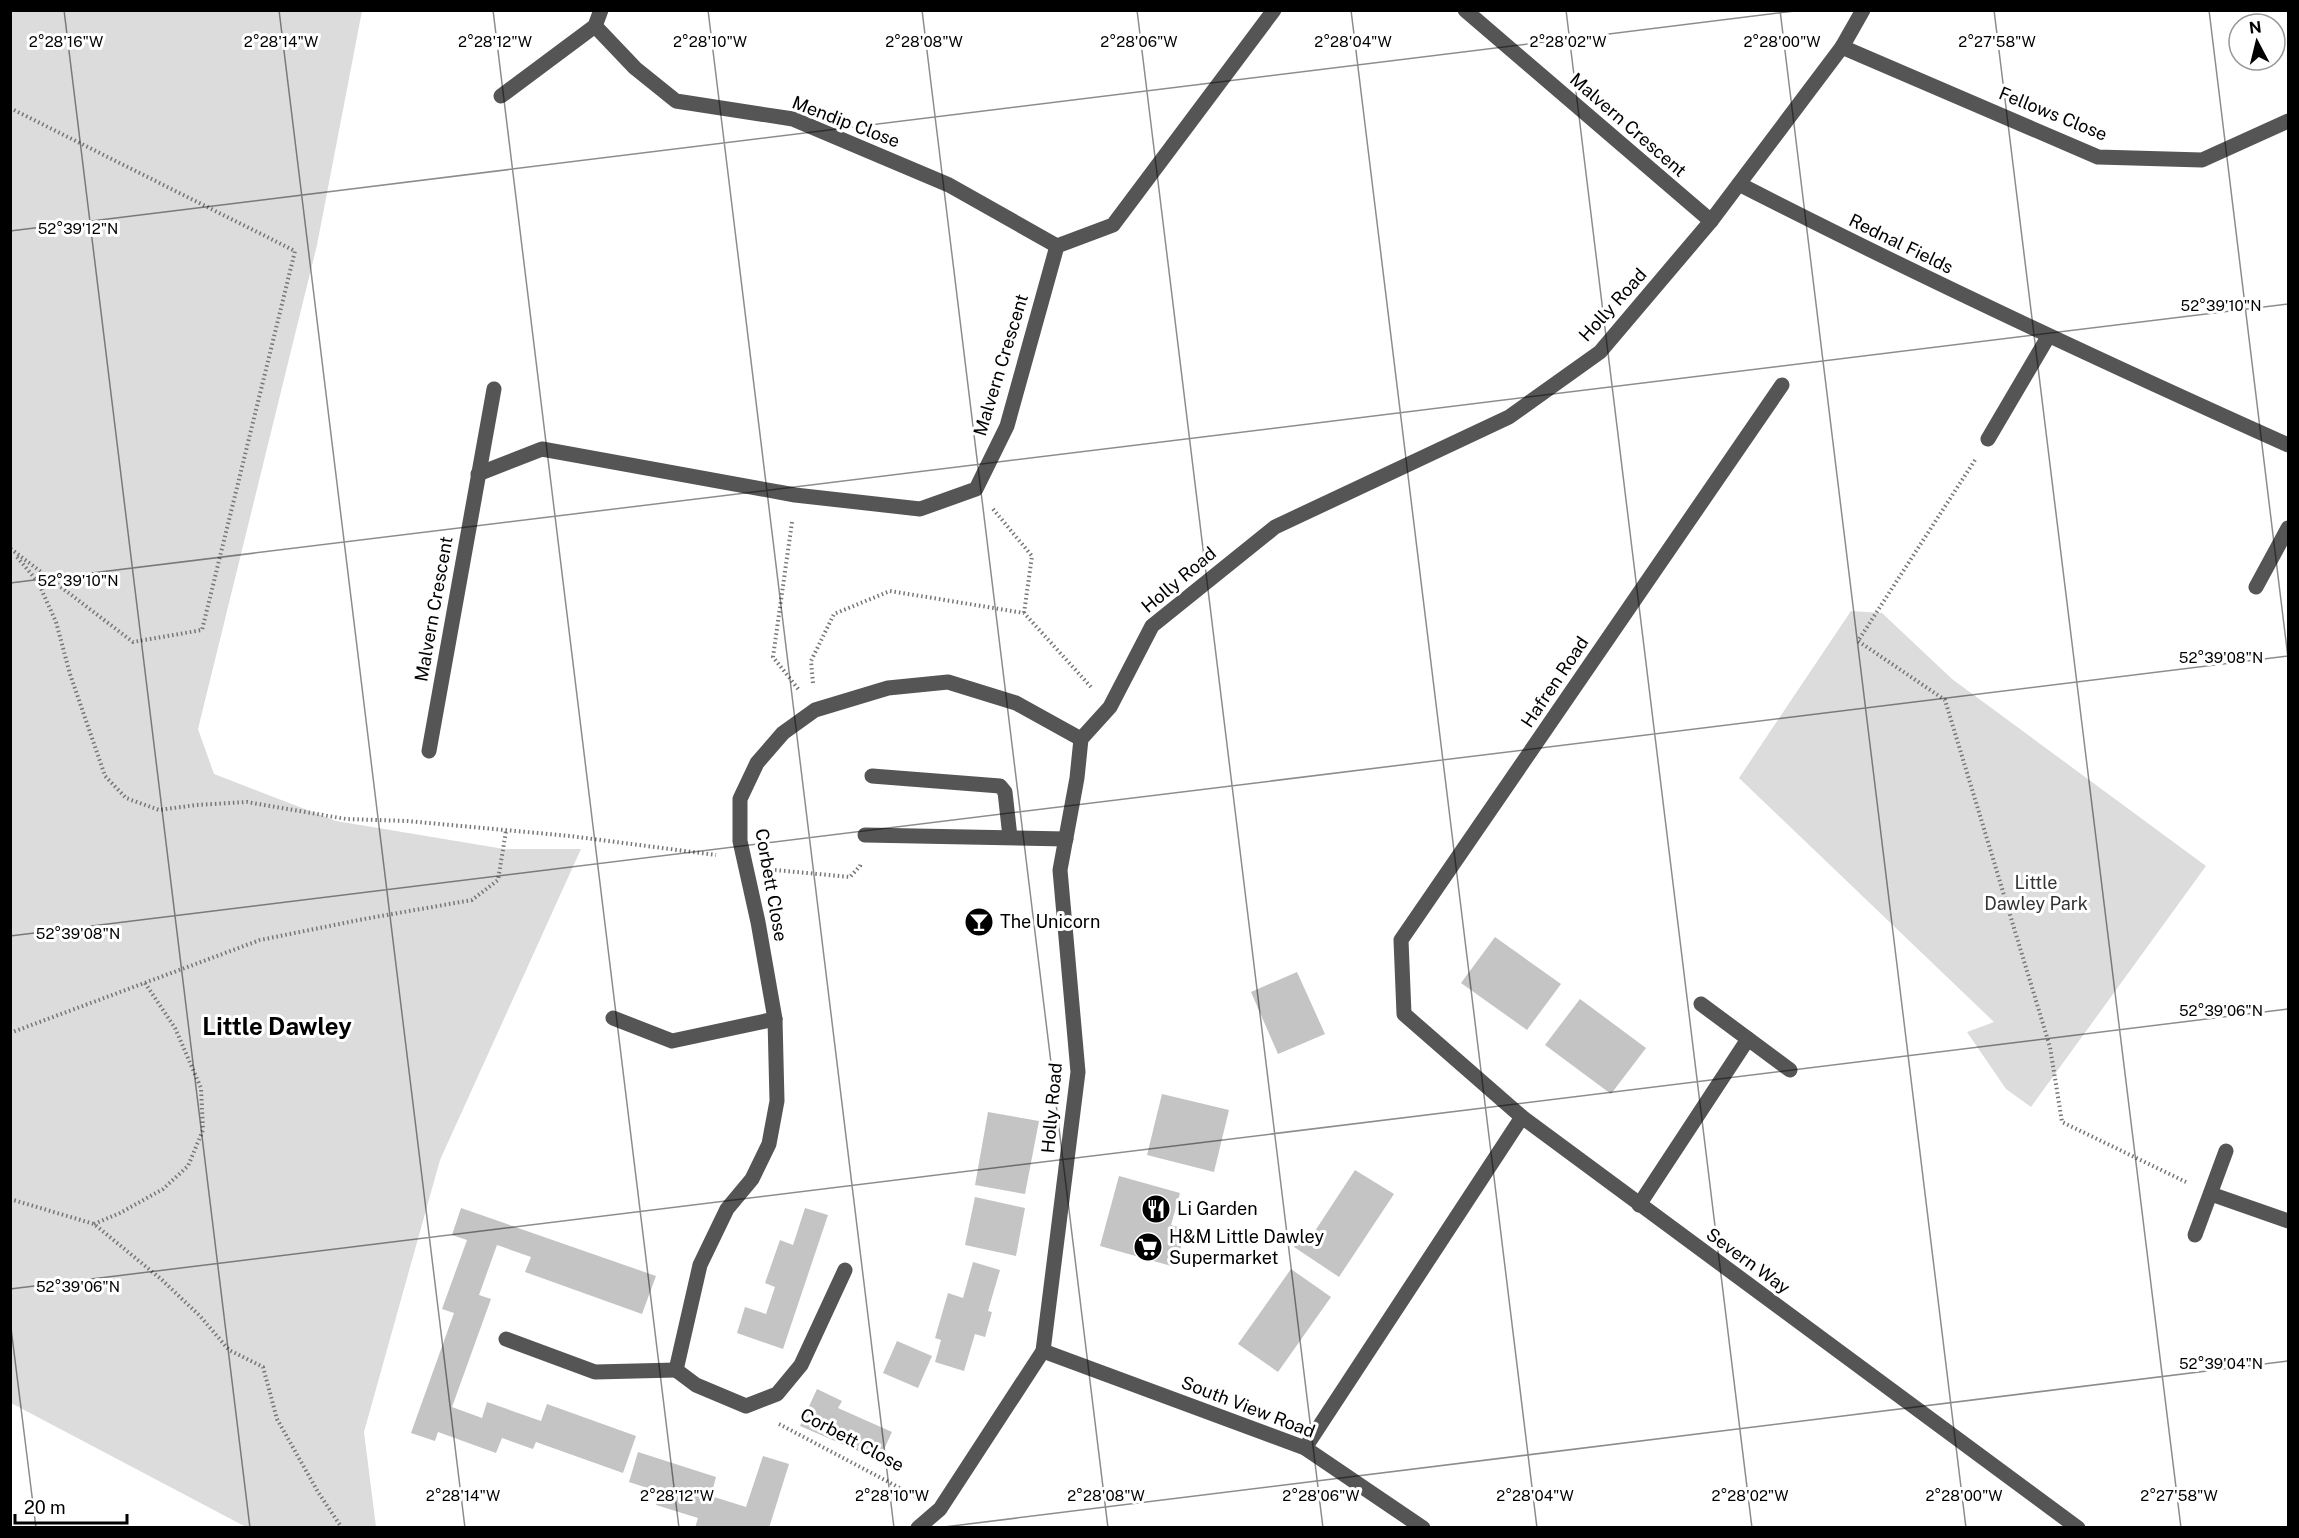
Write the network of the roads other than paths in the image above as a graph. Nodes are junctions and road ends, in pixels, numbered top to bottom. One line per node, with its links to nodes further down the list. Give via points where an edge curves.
1 (601, 10): 5 (street)
2 (1274, 10): 11 (street, via 1113,225)
3 (1465, 10): 10 (street, Malvern Crescent)
4 (1863, 10): 6 (street, Holly Road)
5 (595, 26): 7 (street); 11 (street, Mendip Close, via 635,68 676,101 793,119 949,185)
6 (1842, 46): 8 (street, Fellows Close, via 2098,157 2202,160); 9 (street, Holly Road)
7 (501, 96)
8 (2289, 121)
9 (1739, 184): 10 (street, Holly Road); 12 (street, Rednal Fields)
10 (1711, 221): 20 (street, Holly Road, via 1600,352 1509,417 1275,527 1152,626 1110,707)
11 (1057, 246): 17 (street, Malvern Crescent, via 1007,426 976,489 920,509 795,495 542,449)
12 (2048, 337): 15 (street); 16 (street, Rednal Fields)
13 (1782, 385): 27 (street, Hafren Road, via 1401,940)
14 (494, 388): 17 (street, Malvern Crescent)
15 (1988, 439)
16 (2289, 446)
17 (478, 474): 21 (street, Malvern Crescent)
18 (2289, 528): 19 (street)
19 (2256, 587)
20 (1081, 739): 25 (street, Holly Road); 29 (street, Corbett Close, via 1016,703 948,682 888,688 815,710 783,733 757,763 740,799 740,841)
21 (429, 751)
22 (872, 776): 24 (street, via 1000,786 1005,792)
23 (865, 835): 24 (street)
24 (1010, 837): 25 (street)
25 (1066, 839): 40 (street, Holly Road, via 1060,870 1078,1071)
26 (1701, 1004): 30 (street)
27 (1404, 1014): 32 (street, Severn Way)
28 (613, 1017): 29 (street, via 672,1041)
29 (775, 1019): 41 (street, Corbett Close, via 777,1101 769,1144 752,1179 727,1209 700,1265)
30 (1748, 1039): 31 (street); 35 (street)
31 (1790, 1070)
32 (1522, 1117): 35 (street, Severn Way); 42 (street)
33 (2226, 1151): 34 (street)
34 (2211, 1194): 36 (street); 37 (street)
35 (1638, 1205): 45 (street, Severn Way)
36 (2289, 1221)
37 (2196, 1235)
38 (845, 1270): 41 (street, via 801,1365 777,1394 746,1406 696,1385)
39 (506, 1339): 41 (street, via 595,1372)
40 (1043, 1351): 42 (street, South View Road); 43 (street, Holly Road, via 940,1509)
41 (676, 1370)
42 (1305, 1448): 44 (street, South View Road)
43 (918, 1527)
44 (1424, 1527)
45 (2078, 1527)

